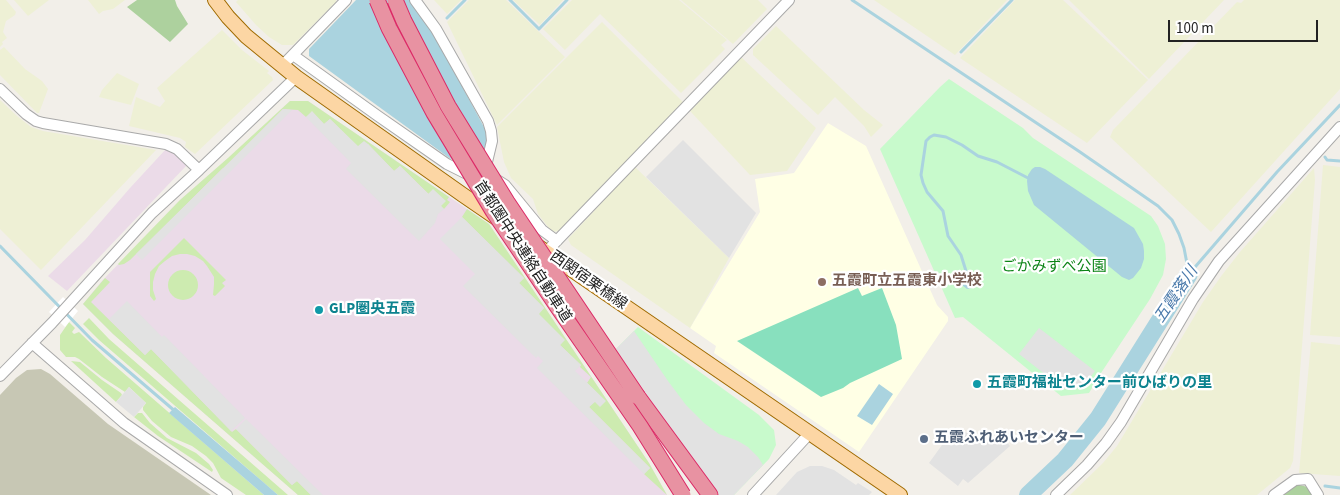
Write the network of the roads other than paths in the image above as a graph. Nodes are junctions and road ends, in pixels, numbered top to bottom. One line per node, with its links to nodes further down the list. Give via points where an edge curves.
1 (215, 0): 8 (main road, 西関宿栗橋線, via 246,36)
2 (346, 0): 7 (street)
3 (377, 0): 21 (highway, 首都圏中央連絡自動車道, bridge, via 434,113 493,211)
4 (395, 0): 18 (highway, 首都圏中央連絡自動車道, bridge, via 448,106 507,202)
5 (415, 0): 13 (street, via 436,29 488,121 492,141)
6 (789, 0): 14 (street)
7 (294, 55): 8 (street); 13 (street, via 447,164 465,173)
8 (282, 66): 9 (main road, 西関宿栗橋線)
9 (296, 77): 12 (street); 15 (main road, 西関宿栗橋線)
10 (0, 89): 12 (street, via 36,121 166,144 177,149)
11 (1340, 127): 26 (street, via 1219,261 1121,422 1087,465)
12 (199, 170): 16 (street, via 139,227)
13 (484, 174): 14 (street, via 505,185 536,224)
14 (557, 241): 15 (street)
15 (546, 252): 19 (main road, 西関宿栗橋線)
16 (32, 344): 17 (street); 20 (street, via 124,423)
17 (0, 376)
18 (638, 397): 22 (highway, 首都圏中央連絡自動車道); 23 (highway)
19 (809, 434): 24 (street); 25 (main road, 西関宿栗橋線)
20 (227, 495)
21 (684, 495)
22 (700, 495)
23 (710, 495)
24 (753, 495)
25 (900, 495)
26 (1056, 495)
27 (1274, 495): 28 (street, via 1295,480 1308,479)
28 (1318, 495)

